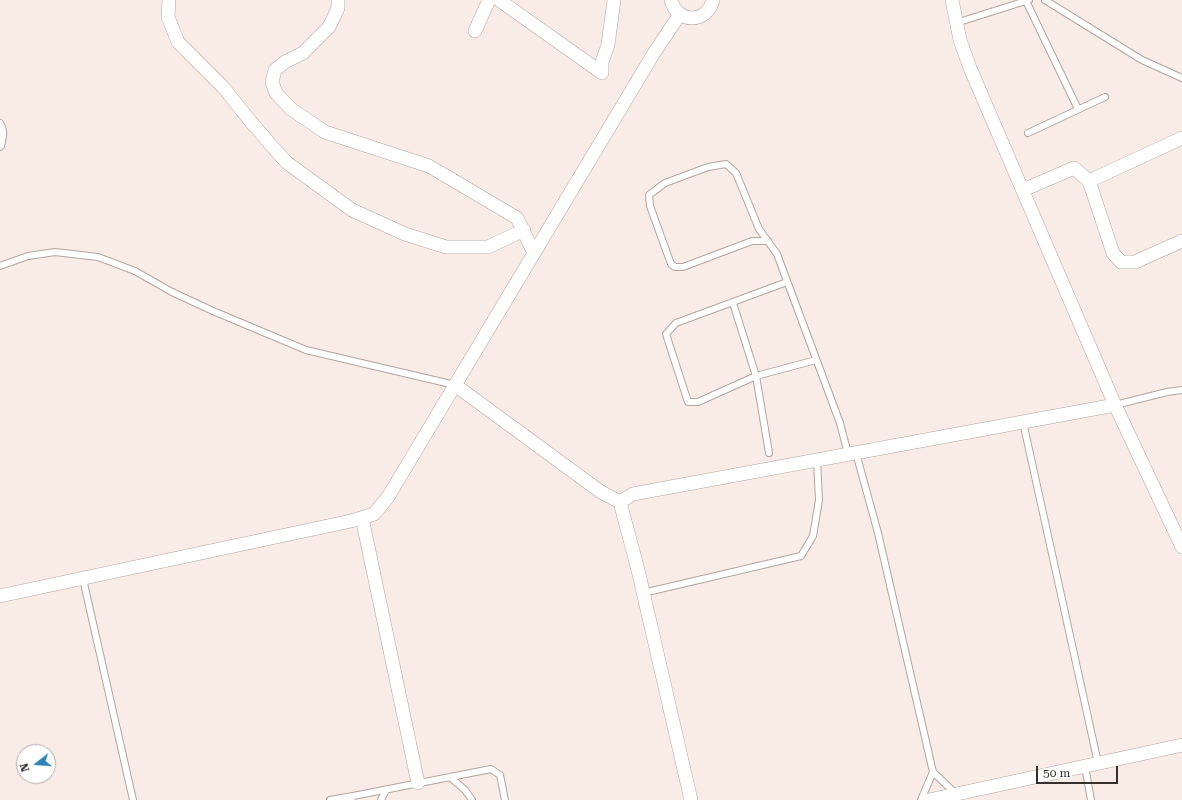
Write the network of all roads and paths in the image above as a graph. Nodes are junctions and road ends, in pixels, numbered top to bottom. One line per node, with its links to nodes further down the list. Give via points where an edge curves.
1 (169, 0): 23 (street, via 168,17 178,42 223,88 286,162 352,210 405,234 446,246 488,247)
2 (338, 0): 23 (street, via 338,8 329,27 303,53 275,70 272,82 276,93 291,109 325,132 429,166 517,218)
3 (489, 0): 13 (street)
4 (498, 0): 5 (street, via 602,73)
5 (614, 0)
6 (671, 0): 11 (street, via 675,10)
7 (713, 0): 11 (street, via 711,7 703,15 691,18)
8 (952, 0): 12 (street)
9 (1028, 0): 12 (lane); 16 (lane)
10 (1045, 0): 14 (lane, via 1142,60)
11 (680, 14): 26 (street)
12 (956, 23): 22 (street, via 970,68)
13 (475, 31)
14 (1182, 78)
15 (1105, 97): 16 (lane)
16 (1078, 109): 18 (lane)
17 (0, 123): 20 (lane, via 4,137)
18 (1028, 133)
19 (1182, 138): 21 (street)
20 (0, 147)
21 (1089, 181): 22 (street, via 1074,168); 25 (street, via 1113,253 1121,262 1135,262)
22 (1023, 190): 34 (street)
23 (524, 230): 26 (street)
24 (768, 241): 24 (lane, via 759,229 736,173 726,164 708,167 665,183 649,195 650,206 671,264 675,267 683,267 752,241); 28 (lane, via 777,254)
25 (1182, 241)
26 (534, 253): 32 (street)
27 (0, 266): 32 (lane, via 28,256 55,252 98,257 135,271 213,311 306,350)
28 (787, 282): 29 (lane); 30 (lane)
29 (733, 302): 31 (lane); 31 (lane, via 676,323 666,334 688,402 698,402)
30 (816, 360): 31 (lane); 37 (lane)
31 (756, 376): 36 (lane)
32 (455, 385): 39 (street, via 601,492); 40 (street, via 388,497 374,514)
33 (1182, 390): 34 (lane)
34 (1115, 405): 35 (street); 41 (street)
35 (1023, 422): 37 (street); 46 (lane)
36 (769, 453)
37 (852, 454): 38 (street); 47 (lane, via 878,532)
38 (817, 460): 39 (street, via 633,494); 43 (lane, via 819,500 813,536 801,556)
39 (620, 502): 43 (street)
40 (362, 518): 42 (street); 49 (street)
41 (1182, 547)
42 (83, 578): 44 (street); 53 (lane)
43 (643, 593): 58 (street)
44 (0, 596)
45 (1182, 745): 46 (street)
46 (1091, 765): 51 (street); 61 (lane)
47 (933, 772): 51 (lane); 59 (lane)
48 (450, 777): 49 (lane); 56 (lane); 57 (lane, via 491,769 500,775)
49 (418, 783): 50 (lane)
50 (386, 790): 52 (lane); 55 (lane)
51 (956, 794): 60 (street)
52 (352, 798): 54 (lane)
53 (133, 800)
54 (330, 800)
55 (381, 800)
56 (472, 800)
57 (505, 800)
58 (691, 800)
59 (921, 800)
60 (929, 800)
61 (1091, 800)

